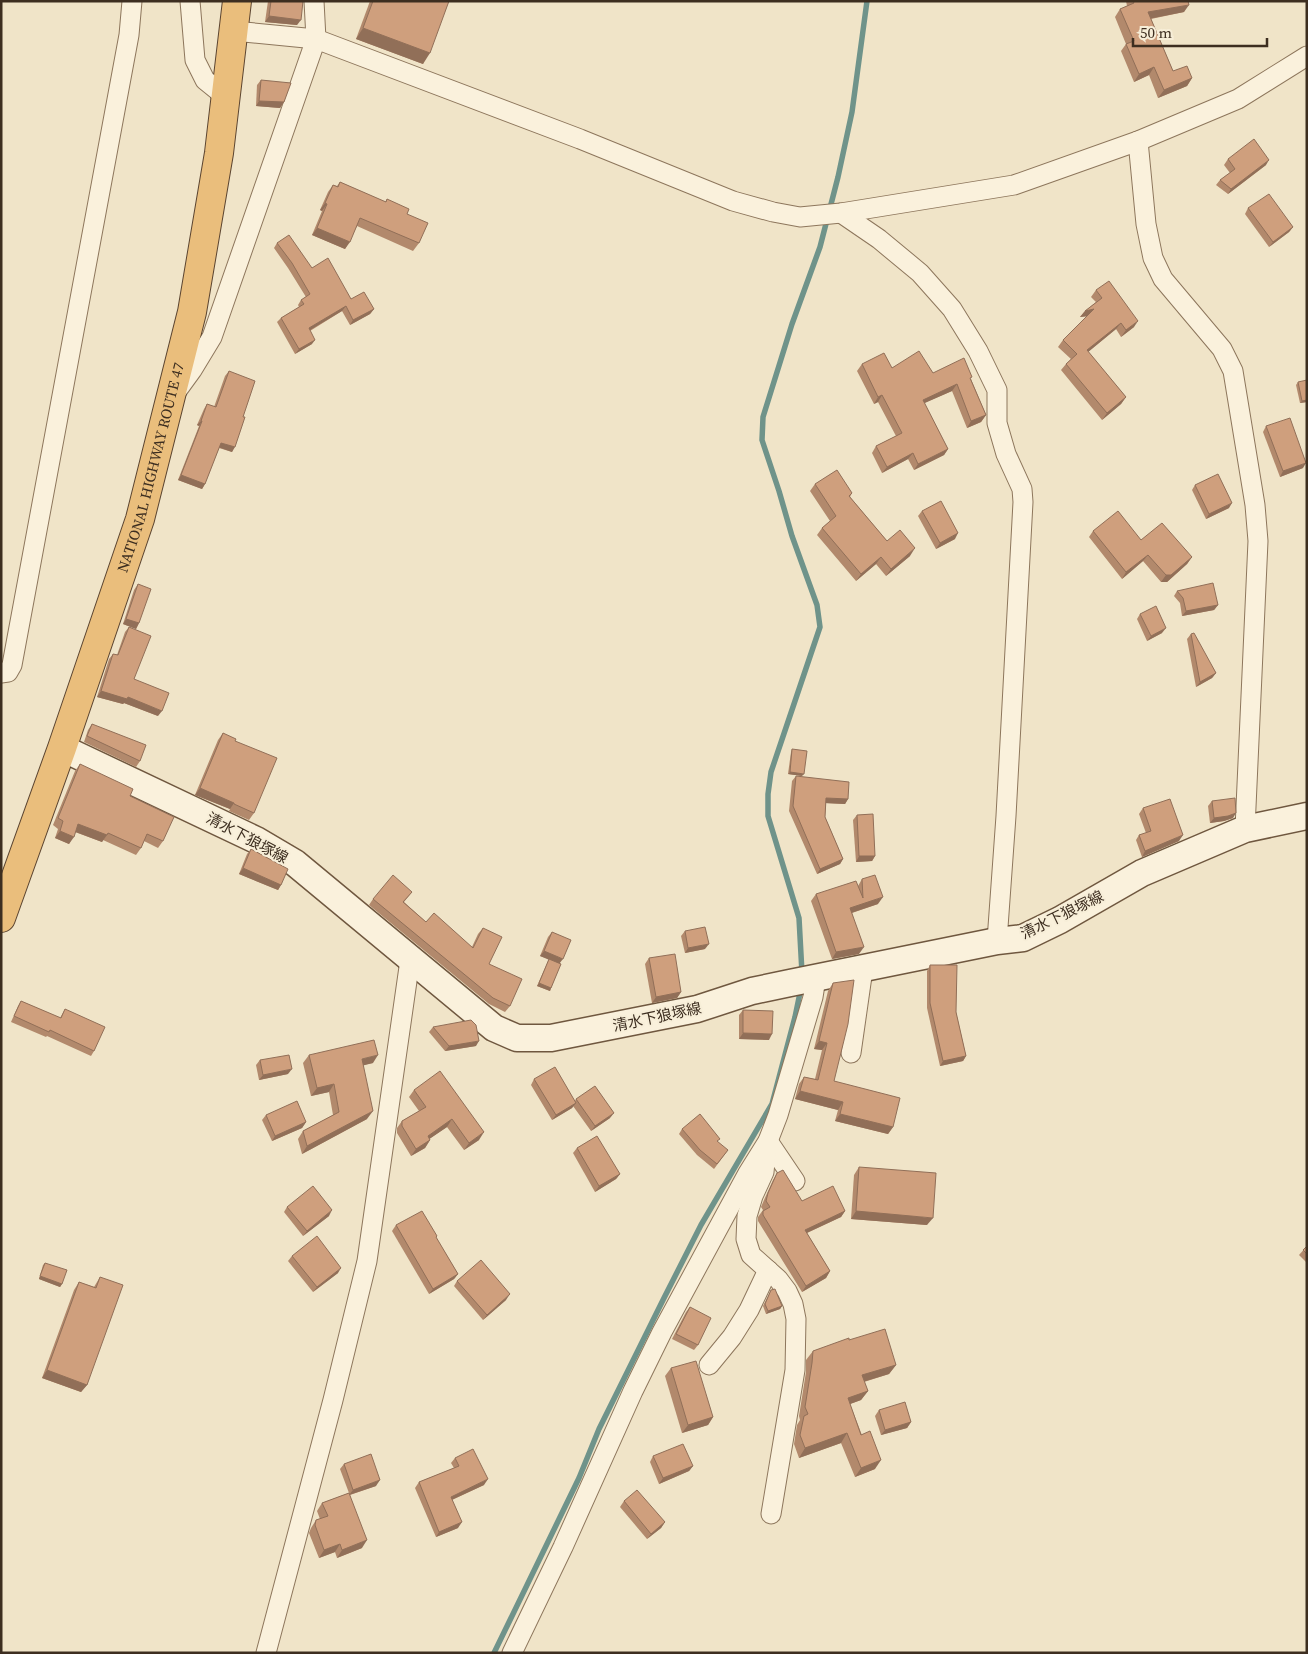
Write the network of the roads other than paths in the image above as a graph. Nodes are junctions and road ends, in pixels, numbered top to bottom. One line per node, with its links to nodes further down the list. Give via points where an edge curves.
1 (132, 1): 12 (street, via 130,35 12,665 8,672)
2 (190, 1): 8 (street, via 195,60 205,80)
3 (237, 1): 5 (highway, NATIONAL HIGHWAY ROUTE 47)
4 (314, 1): 6 (street)
5 (234, 30): 6 (street); 8 (highway, NATIONAL HIGHWAY ROUTE 47)
6 (316, 39): 10 (street, via 733,201 800,217); 11 (street, via 212,336)
7 (1307, 56): 9 (street, via 1238,99)
8 (226, 97): 11 (highway, NATIONAL HIGHWAY ROUTE 47, via 192,312)
9 (1138, 141): 10 (street, via 1014,185); 15 (street, via 1146,224 1153,258 1163,279 1222,349 1233,371 1255,505 1258,541)
10 (832, 214): 17 (street, via 879,239 920,273 952,309 997,390 997,423 1006,454 1022,489)
11 (169, 401): 13 (highway, NATIONAL HIGHWAY ROUTE 47, via 140,519)
12 (1, 673)
13 (62, 748): 16 (highway, NATIONAL HIGHWAY ROUTE 47); 18 (main road, 清水下狼塚線, via 256,840 295,863)
14 (1307, 816): 15 (main road, 清水下狼塚線)
15 (1245, 829): 17 (main road, 清水下狼塚線, via 1142,873 1023,938)
16 (1, 918)
17 (997, 941): 19 (main road, 清水下狼塚線)
18 (410, 960): 20 (main road, 清水下狼塚線, via 494,1028 517,1038 551,1038 698,1009 752,991); 27 (street, via 367,1261)
19 (863, 969): 20 (main road, 清水下狼塚線); 21 (street)
20 (805, 980): 22 (street, via 813,997)
21 (851, 1053)
22 (768, 1141): 23 (street); 24 (street, via 764,1172 748,1216 746,1239 751,1256); 28 (street, via 658,1340)
23 (795, 1181)
24 (768, 1270): 25 (street, via 749,1310); 26 (street, via 787,1291 796,1318 794,1370)
25 (709, 1365)
26 (771, 1514)
27 (266, 1653)
28 (512, 1653)

